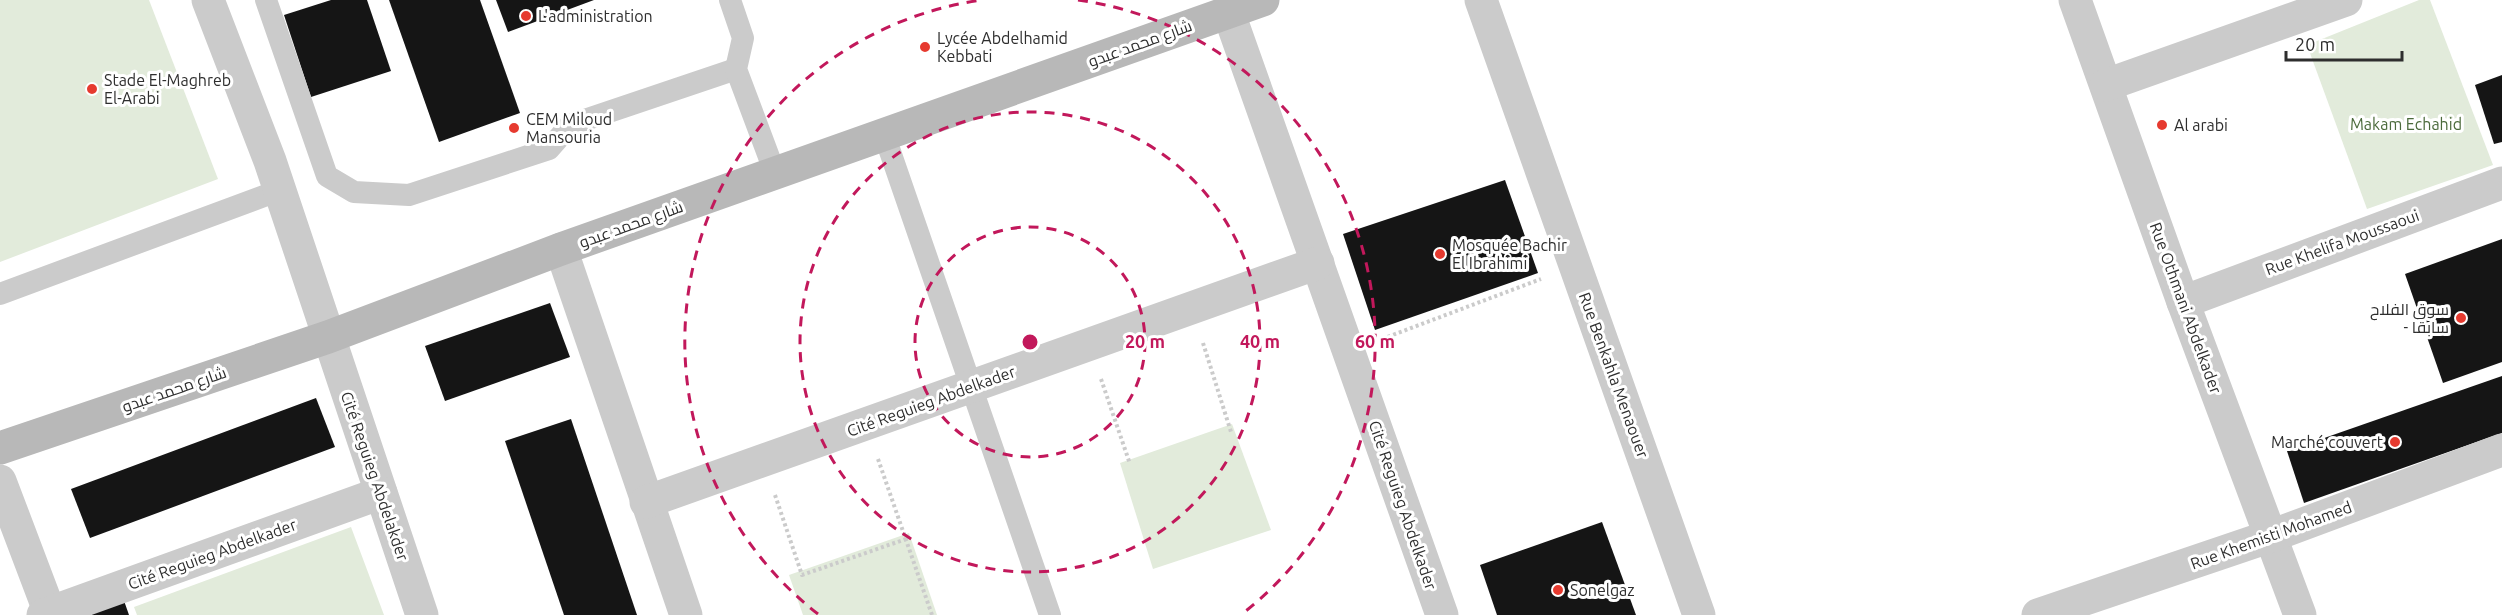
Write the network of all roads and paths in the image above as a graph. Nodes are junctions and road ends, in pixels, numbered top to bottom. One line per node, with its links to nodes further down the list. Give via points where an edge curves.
1 (208, 0): 14 (street, Cité Reguieg Abdelakder)
2 (266, 0): 9 (lane, via 327,176 354,192 409,195 549,149 570,125)
3 (730, 0): 9 (lane, via 743,38)
4 (1263, 0): 8 (street, شارع محمد عبدو)
5 (1481, 0): 17 (street, Rue Benkahla Menaouer)
6 (2075, 0): 10 (street, Rue Othmani Abdelkader)
7 (2346, 0): 10 (street)
8 (1228, 11): 11 (street, شارع محمد عبدو); 16 (street, Cité Reguieg Abdelkader)
9 (736, 69): 12 (lane)
10 (2106, 85): 19 (street, Rue Othmani Abdelkader)
11 (884, 134): 12 (street, شارع محمد عبدو); 24 (lane)
12 (775, 173): 15 (street, شارع محمد عبدو)
13 (2502, 183): 19 (street, Rue Khelifa Moussaoui)
14 (280, 190): 18 (lane); 21 (street, Cité Reguieg Abdelakder)
15 (561, 249): 21 (street, شارع محمد عبدو); 33 (street)
16 (1318, 263): 20 (street, Cité Reguieg Abdelkader); 23 (street, Cité Reguieg Abdelkader)
17 (1575, 267): 23 (path); 42 (street, Rue Benkahla Menaouer)
18 (0, 294)
19 (2183, 302): 34 (street, Rue Othmani Abdelkader)
20 (1192, 308): 22 (street, Cité Reguieg Abdelkader); 26 (path)
21 (328, 337): 27 (street, شارع محمد عبدو); 32 (street, Cité Reguieg Abdelakder)
22 (1089, 344): 24 (street, Cité Reguieg Abdelkader); 30 (path)
23 (1349, 351): 36 (street, Cité Reguieg Abdelkader)
24 (971, 386): 25 (street, Cité Reguieg Abdelkader); 41 (lane)
25 (866, 424): 29 (street, Cité Reguieg Abdelkader); 35 (path)
26 (1231, 432)
27 (0, 448)
28 (2502, 450): 34 (street, Rue Khemisti Mohamed)
29 (763, 460): 33 (street, Cité Reguieg Abdelkader); 35 (path, via 802,575)
30 (1130, 464)
31 (0, 482): 37 (street)
32 (381, 493): 37 (street, Cité Reguieg Abdelkader); 38 (street, Cité Reguieg Abdelakder)
33 (646, 502): 39 (street)
34 (2271, 536): 43 (street, Rue Khemisti Mohamed); 44 (street, Rue Othmani Abdelkader)
35 (906, 539): 40 (path)
36 (1437, 613)
37 (46, 614)
38 (422, 615)
39 (687, 615)
40 (932, 615)
41 (1050, 615)
42 (1699, 615)
43 (2038, 615)
44 (2300, 615)

